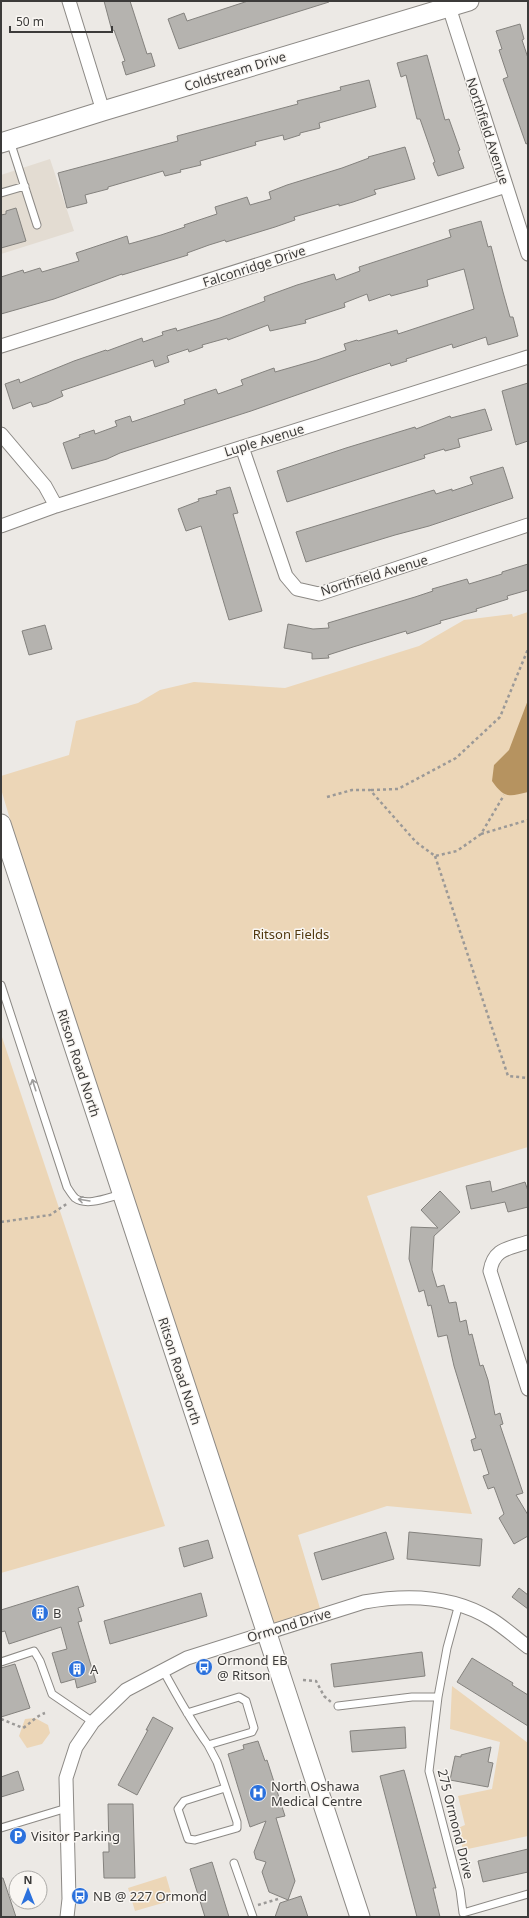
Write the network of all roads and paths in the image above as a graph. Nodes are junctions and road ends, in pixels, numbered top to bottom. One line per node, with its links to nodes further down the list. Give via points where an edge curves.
1 (69, 1): 4 (street)
2 (469, 1): 3 (main road, Coldstream Drive)
3 (449, 7): 4 (main road, Coldstream Drive); 7 (street, Northfield Avenue)
4 (103, 111): 5 (main road, Coldstream Drive)
5 (6, 142): 6 (lane)
6 (25, 186): 8 (lane); 9 (lane)
7 (506, 186): 10 (street, Northfield Avenue); 11 (street, Falconridge Drive)
8 (1, 193)
9 (37, 225)
10 (528, 254)
11 (1, 346)
12 (528, 357): 14 (street, Luple Avenue)
13 (1, 434): 15 (street, via 45,486)
14 (242, 447): 15 (street, Luple Avenue); 16 (street, Northfield Avenue, via 286,576 297,589 319,594)
15 (56, 506): 17 (street, Luple Avenue)
16 (528, 525)
17 (1, 526)
18 (528, 649): 19 (path, via 500,717 456,758 398,789)
19 (370, 790): 21 (path, via 352,790); 25 (path, via 416,842)
20 (504, 795): 24 (path)
21 (327, 797)
22 (528, 820): 24 (path)
23 (1, 824): 28 (main road, Ritson Road North)
24 (481, 834): 25 (path, via 457,851)
25 (436, 856): 27 (path, via 508,1076)
26 (1, 985): 29 (lane, one-way to 26, via 67,1187)
27 (528, 1078)
28 (122, 1194): 29 (lane, one-way to 29, via 97,1201); 34 (main road, Ritson Road North)
29 (75, 1198): 30 (path, via 50,1215)
30 (1, 1222)
31 (528, 1242): 32 (street, via 498,1252 491,1261 490,1271)
32 (528, 1388)
33 (459, 1604): 34 (street, Ormond Drive, via 422,1597 392,1597 364,1602); 35 (street, Ormond Drive, via 491,1619); 39 (lane, 275 Ormond Drive, via 447,1648)
34 (267, 1632): 37 (street, Ormond Drive, via 187,1658); 56 (main road, Ritson Road North)
35 (528, 1647)
36 (1, 1662): 44 (lane, via 34,1651 52,1694)
37 (163, 1670): 42 (lane); 44 (street, Ormond Drive, via 126,1690)
38 (303, 1680): 40 (path, via 316,1681 324,1696)
39 (438, 1697): 40 (lane, via 412,1697); 53 (lane, 275 Ormond Drive, via 429,1771 460,1890)
40 (338, 1706)
41 (45, 1713): 43 (path, via 38,1715 23,1728)
42 (187, 1713): 45 (lane); 45 (lane, via 239,1697 246,1701 254,1725 252,1732)
43 (1, 1719)
44 (93, 1722): 47 (street, Ormond Drive, via 76,1746 66,1778)
45 (208, 1745): 46 (lane, via 217,1762)
46 (225, 1788): 46 (lane, via 184,1801 178,1809 188,1840 237,1828)
47 (67, 1808): 48 (lane); 54 (street, Ormond Drive)
48 (1, 1828)
49 (234, 1863): 52 (lane)
50 (528, 1894): 53 (lane, 275 Ormond Drive)
51 (278, 1899): 52 (path)
52 (250, 1908): 55 (lane)
53 (463, 1915)
54 (67, 1917)
55 (253, 1917)
56 (360, 1917)

